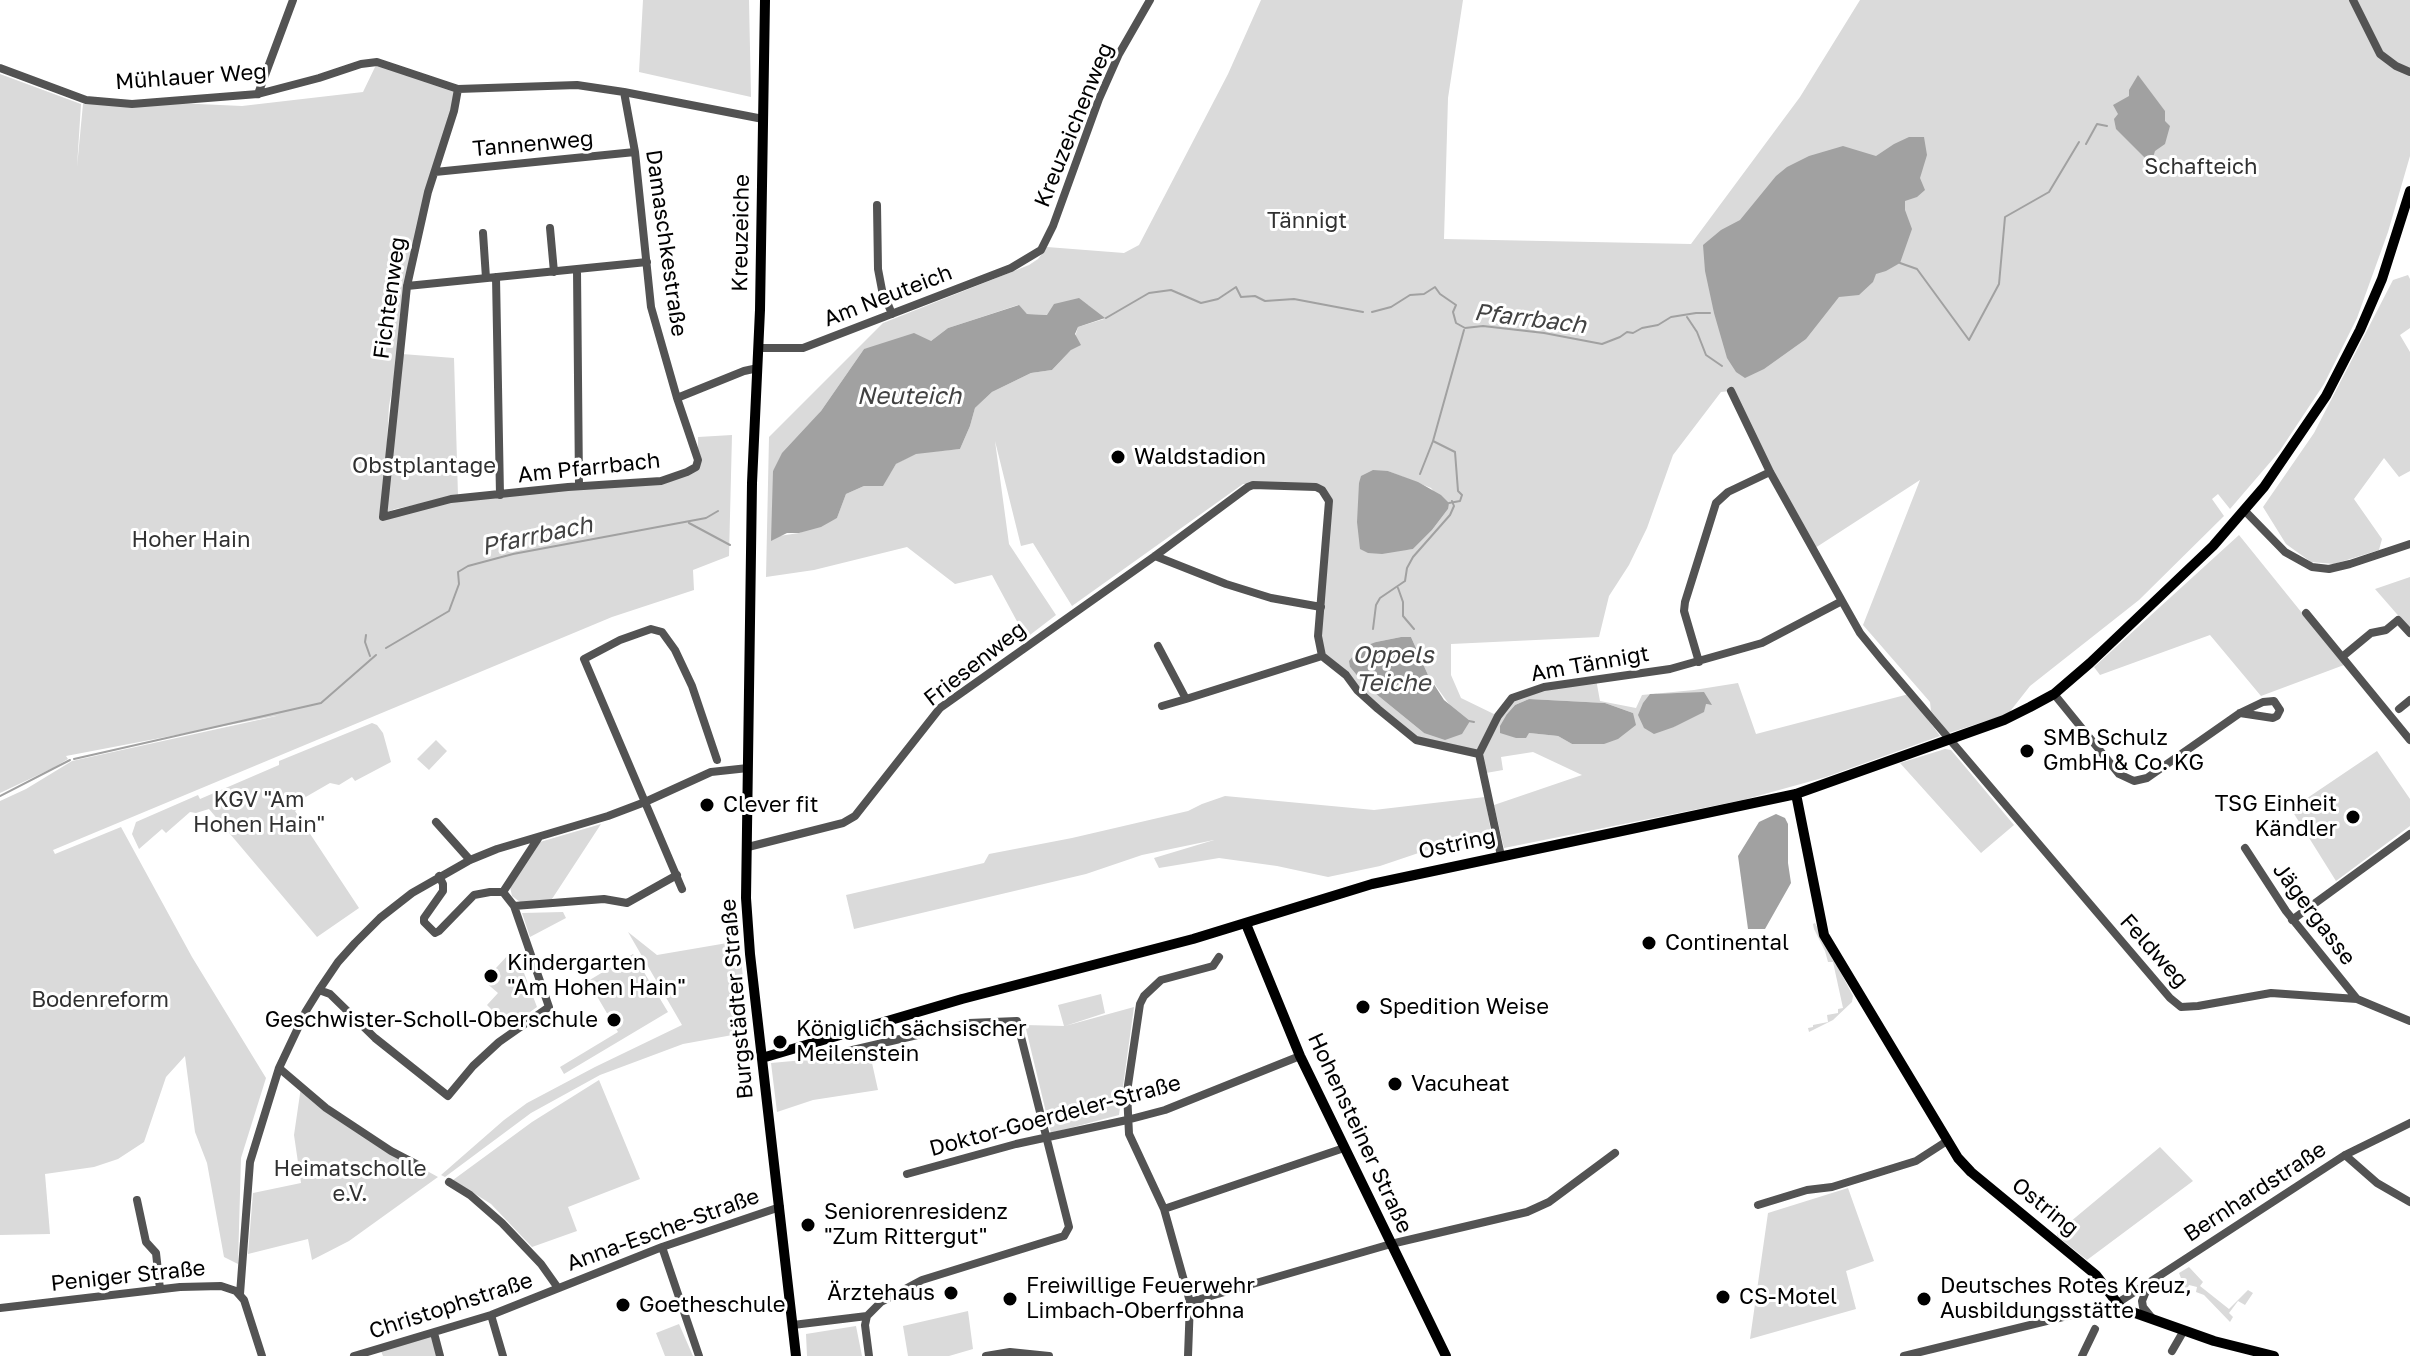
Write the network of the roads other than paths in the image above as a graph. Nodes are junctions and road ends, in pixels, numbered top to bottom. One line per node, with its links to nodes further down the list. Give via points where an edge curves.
1 (293, 0): 9 (street)
2 (765, 0): 10 (main road, Kreuzeiche)
3 (1150, 0): 17 (street, Kreuzeichenweg, via 1099,99 1047,240)
4 (2353, 0): 6 (street, via 2380,54)
5 (0, 68): 9 (street, Mühlauer Weg, via 90,101 132,104)
6 (2410, 72)
7 (458, 89): 8 (street, Mühlauer Weg, via 558,84); 9 (street, Mühlauer Weg, via 377,62); 12 (street, Fichtenweg)
8 (624, 92): 10 (street, Mühlauer Weg); 11 (street, Damaschkestraße)
9 (258, 94)
10 (763, 119): 24 (main road, Kreuzeiche)
11 (635, 152): 12 (street, Tannenweg); 18 (street, Damaschkestraße)
12 (435, 172): 22 (street, Fichtenweg)
13 (2410, 191): 32 (main road, via 2382,279 2336,377)
14 (877, 205): 23 (street, via 878,269)
15 (550, 228): 20 (street)
16 (483, 233): 21 (street)
17 (1027, 260): 23 (street, Am Neuteich)
18 (647, 262): 19 (street); 27 (street, Damaschkestraße, via 651,307)
19 (577, 270): 20 (street); 30 (street)
20 (554, 272): 21 (street)
21 (491, 278): 22 (street); 31 (street)
22 (407, 286): 33 (street, Fichtenweg)
23 (892, 314): 24 (street, Am Neuteich, via 803,348)
24 (758, 348): 25 (main road, Burgstädter Straße)
25 (758, 368): 27 (street); 54 (main road, Burgstädter Straße)
26 (1731, 391): 29 (street)
27 (677, 398): 28 (street, Damaschkestraße)
28 (698, 460): 30 (street, Am Pfarrbach, via 696,467 661,481)
29 (1770, 472): 36 (street); 43 (street, via 1716,503 1684,611)
30 (579, 486): 31 (street, Am Pfarrbach)
31 (500, 495): 33 (street, Am Pfarrbach, via 451,499)
32 (2245, 511): 34 (street, via 2285,552 2312,567 2329,569); 44 (main road)
33 (383, 517)
34 (2410, 544)
35 (1155, 556): 37 (street, via 1271,598); 37 (street, Friesenweg, via 1248,487 1316,487 1329,501); 60 (street, Friesenweg, via 940,708 855,816)
36 (1842, 601): 43 (street, Am Tännigt, via 1762,643); 50 (street, via 1860,633)
37 (1321, 607): 41 (street, Friesenweg)
38 (2306, 613): 42 (street)
39 (2410, 633): 42 (street, via 2398,620 2371,633)
40 (1158, 646): 45 (street)
41 (1322, 656): 45 (street); 52 (street, via 1416,740)
42 (2342, 657): 51 (street)
43 (1699, 662): 52 (street, Am Tännigt, via 1521,694 1504,706)
44 (2054, 694): 49 (street, via 2119,774 2134,781 2147,778); 50 (main road, via 2004,720)
45 (1186, 699): 47 (street)
46 (2410, 700): 48 (street)
47 (1162, 706)
48 (2399, 709)
49 (2240, 713)
50 (1949, 739): 55 (main road); 73 (street, Feldweg, via 2181,1007 2271,993)
51 (2410, 740)
52 (1479, 754): 62 (street)
53 (717, 760): 56 (street, via 692,686 662,632 651,629 599,650 584,659)
54 (748, 768): 56 (street, via 711,772); 60 (main road, Burgstädter Straße)
55 (1796, 794): 62 (main road, Ostring); 82 (main road, Ostring, via 1824,935)
56 (645, 802): 59 (street); 64 (street)
57 (436, 822): 63 (street)
58 (2410, 834): 69 (street)
59 (540, 836): 63 (street); 67 (street)
60 (748, 847): 77 (main road, Burgstädter Straße, via 746,898)
61 (2245, 848): 69 (street, Jägergasse)
62 (1501, 856): 70 (main road, Ostring, via 1372,884)
63 (470, 860): 65 (street)
64 (677, 875): 66 (street); 68 (street, via 627,903 604,899)
65 (439, 876): 67 (street, via 443,891 424,918 435,933 474,895); 72 (street, via 380,918)
66 (682, 889)
67 (503, 892): 68 (street)
68 (514, 906): 72 (street, via 549,1007 499,1042 448,1096)
69 (2292, 920): 73 (street, Jägergasse)
70 (1246, 924): 76 (main road, Hohensteiner Straße); 77 (main road, Ostring)
71 (1219, 957): 79 (street, via 1213,966 1161,980 1144,996)
72 (319, 990): 78 (street)
73 (2357, 999): 74 (street, Feldweg)
74 (2410, 1020)
75 (844, 1052): 81 (street, via 969,1023 1017,1021)
76 (1300, 1056): 79 (street, Doktor-Goerdeler-Straße); 83 (main road, Hohensteiner Straße)
77 (762, 1058): 92 (main road, Burgstädter Straße)
78 (279, 1068): 86 (street, via 335,1115); 99 (street, via 250,1162)
79 (1127, 1120): 81 (street, Doktor-Goerdeler-Straße); 93 (street)
80 (2410, 1123): 85 (street)
81 (1048, 1138): 87 (street, Doktor-Goerdeler-Straße); 104 (street, via 1069,1227 1064,1236 922,1280 881,1302)
82 (1947, 1141): 91 (street, via 1916,1161); 101 (main road, Ostring, via 1971,1172 2096,1275)
83 (1344, 1148): 93 (street); 94 (main road, Hohensteiner Straße)
84 (1615, 1153): 94 (street, via 1527,1212)
85 (2345, 1155): 90 (street, Bernhardstraße); 96 (street, Bernhardstraße)
86 (420, 1166)
87 (907, 1174)
88 (449, 1182): 97 (street, via 502,1223)
89 (137, 1200): 98 (street, via 146,1242 156,1253)
90 (2410, 1202)
91 (1758, 1205)
92 (780, 1207): 95 (street, Anna-Esche-Straße); 106 (main road, Burgstädter Straße)
93 (1164, 1209): 100 (street)
94 (1391, 1244): 100 (street); 122 (main road, Hohensteiner Straße)
95 (662, 1247): 97 (street, Anna-Esche-Straße); 116 (street)
96 (2150, 1283): 101 (street, Bernhardstraße); 105 (street, via 2142,1301)
97 (558, 1288): 103 (street, Christophstraße)
98 (160, 1289): 99 (street, Peniger Straße, via 211,1285); 102 (street, Peniger Straße)
99 (240, 1294): 112 (street)
100 (1190, 1302): 121 (street)
101 (2116, 1304): 105 (main road); 123 (street, Bernhardstraße)
102 (0, 1308)
103 (491, 1315): 109 (street, Christophstraße); 115 (street)
104 (867, 1316): 106 (street); 118 (street)
105 (2156, 1322): 108 (main road)
106 (793, 1325): 117 (main road, Burgstädter Straße)
107 (2095, 1329): 124 (street)
108 (2183, 1332): 110 (street); 125 (main road)
109 (434, 1333): 111 (street, Christophstraße); 114 (street)
110 (2172, 1351)
111 (382, 1352): 113 (street, Christophstraße)
112 (262, 1356)
113 (354, 1356)
114 (440, 1356)
115 (503, 1356)
116 (699, 1356)
117 (796, 1356)
118 (869, 1356)
119 (986, 1356): 120 (street)
120 (1049, 1356)
121 (1188, 1356)
122 (1446, 1356)
123 (1904, 1356)
124 (2082, 1356)
125 (2274, 1356)

